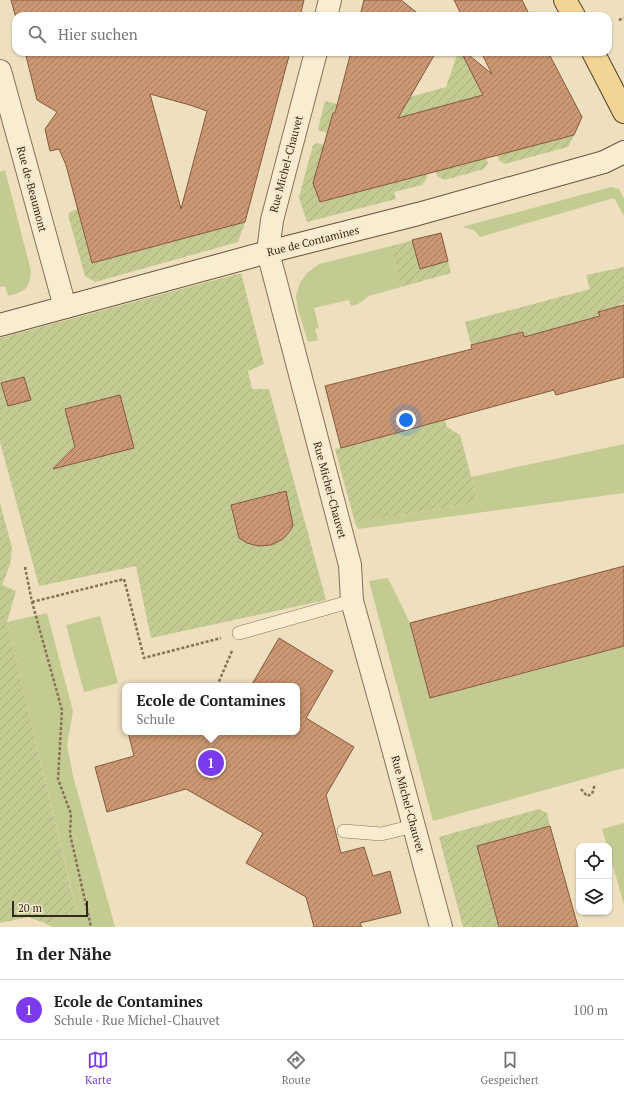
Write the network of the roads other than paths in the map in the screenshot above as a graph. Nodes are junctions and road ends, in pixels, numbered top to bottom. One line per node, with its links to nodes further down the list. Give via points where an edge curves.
1 (330, 0): 3 (street)
2 (565, 0): 4 (main road)
3 (327, 12)
4 (572, 12)
5 (315, 56): 10 (street, Rue Michel-Chauvet, via 272,220)
6 (595, 56): 8 (main road)
7 (0, 71): 11 (street, Rue de-Beaumont)
8 (624, 112)
9 (624, 152): 10 (street, Rue de Contamines, via 604,162 418,214)
10 (268, 252): 11 (street, Rue de Contamines); 13 (street, Rue Michel-Chauvet, via 350,565)
11 (65, 307): 12 (street, Rue de Contamines)
12 (0, 325)
13 (352, 601): 14 (lane); 15 (street, Rue Michel-Chauvet)
14 (239, 633)
15 (414, 826): 16 (lane, via 381,834); 17 (street, Rue Michel-Chauvet)
16 (344, 831)
17 (441, 927)

